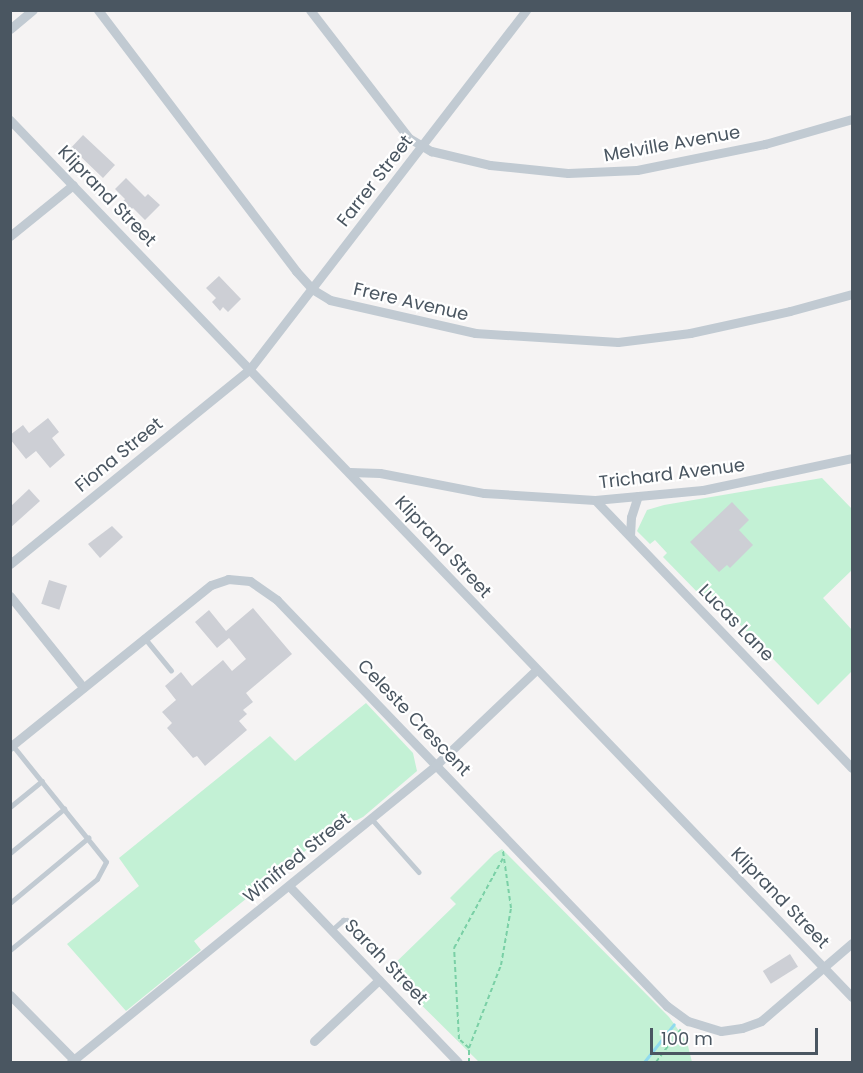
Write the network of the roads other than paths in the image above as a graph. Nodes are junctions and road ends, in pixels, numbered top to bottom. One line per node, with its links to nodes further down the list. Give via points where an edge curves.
1 (33, 10): 5 (street)
2 (98, 10): 11 (street, Frere Avenue)
3 (310, 10): 8 (street, Melville Avenue, via 403,132)
4 (526, 10): 8 (street, Farrer Street)
5 (10, 29)
6 (852, 119): 8 (street, Melville Avenue, via 707,158 609,172 519,169 461,159)
7 (10, 120): 9 (street, Kliprand Street)
8 (422, 147): 11 (street, Farrer Street)
9 (73, 185): 10 (street); 13 (street, Kliprand Street)
10 (10, 236)
11 (312, 290): 12 (street, Frere Avenue, via 339,303 476,333 618,342 690,333); 13 (street, Farrer Street)
12 (852, 294)
13 (249, 370): 15 (street, Kliprand Street); 19 (street, Fiona Street)
14 (852, 458): 16 (street, Trichard Avenue, via 733,485)
15 (350, 472): 17 (street, Trichard Avenue, via 380,473 484,493); 23 (street, Kliprand Street)
16 (638, 496): 17 (street, Trichard Avenue); 18 (street)
17 (595, 500): 18 (street, Lucas Lane)
18 (630, 536): 27 (street, Lucas Lane)
19 (10, 564)
20 (10, 596): 24 (street)
21 (144, 637): 22 (lane); 24 (street, Celeste Crescent); 26 (street, Celeste Crescent, via 211,585 228,579 253,582 277,600)
22 (171, 670)
23 (536, 670): 26 (street, Winifred Street); 41 (street, Kliprand Street)
24 (83, 687): 25 (street, Celeste Crescent)
25 (11, 746): 28 (lane)
26 (436, 765): 31 (street, Winifred Street); 41 (street, Celeste Crescent, via 667,1006 688,1021 721,1031 761,1022)
27 (852, 768)
28 (42, 781): 29 (lane); 30 (lane)
29 (10, 807)
30 (64, 809): 32 (lane); 33 (lane)
31 (371, 818): 34 (lane); 35 (street, Winifred Street)
32 (88, 838): 36 (lane); 40 (lane, via 103,856 104,870)
33 (10, 853)
34 (419, 872)
35 (289, 886): 37 (street, Sarah Street); 46 (street, Winifred Street)
36 (10, 903)
37 (332, 930): 39 (lane, via 347,920); 42 (street, Sarah Street)
38 (852, 943): 41 (street, Celeste Crescent)
39 (375, 949)
40 (10, 951)
41 (824, 968): 44 (street, Kliprand Street)
42 (380, 980): 45 (street); 47 (street, Sarah Street)
43 (10, 995): 46 (street)
44 (852, 997)
45 (314, 1041)
46 (73, 1062)
47 (458, 1062)

